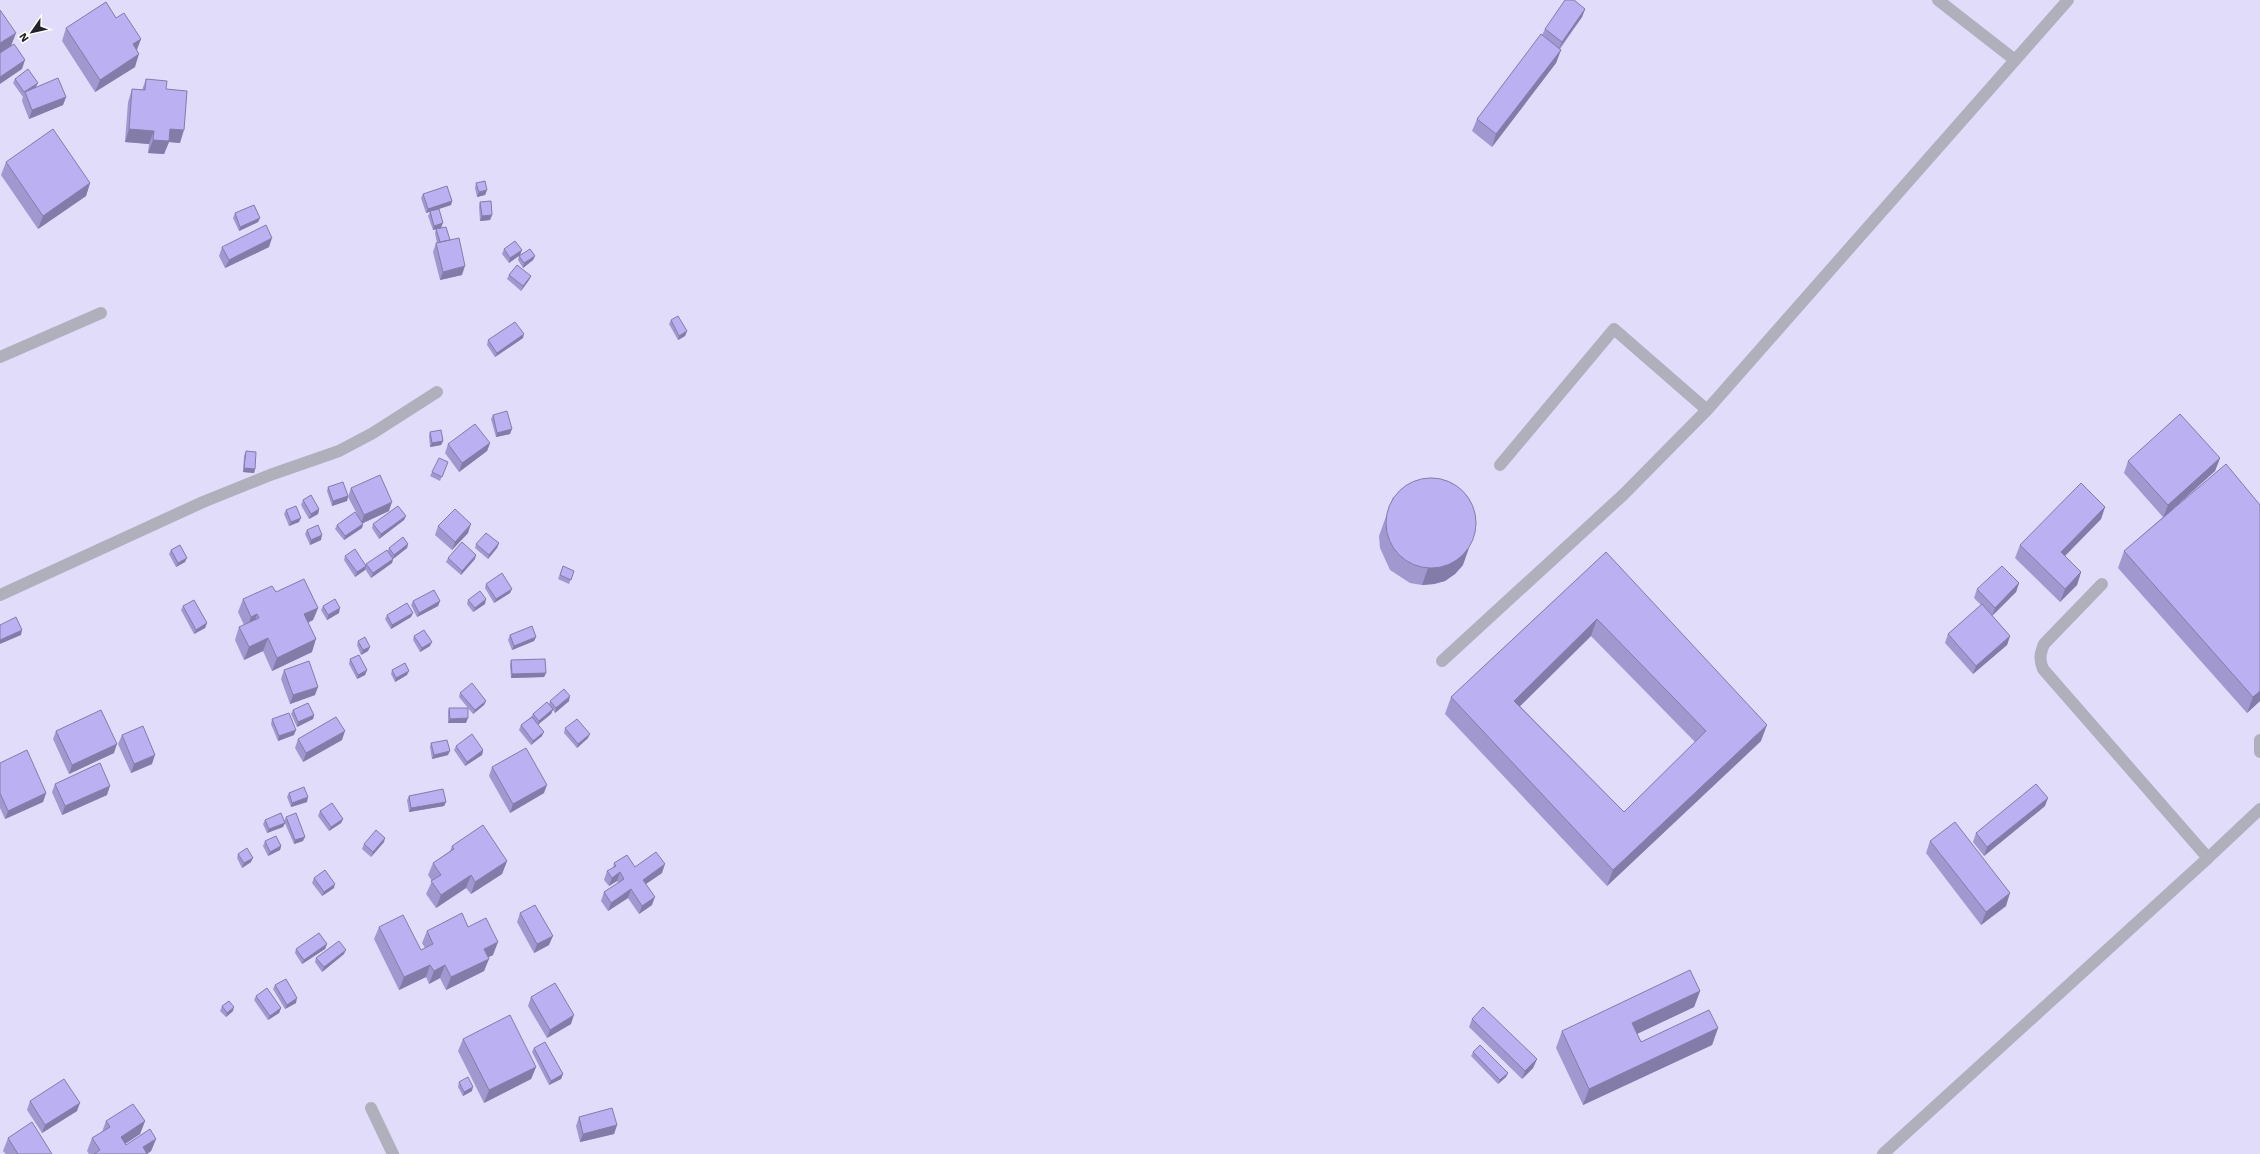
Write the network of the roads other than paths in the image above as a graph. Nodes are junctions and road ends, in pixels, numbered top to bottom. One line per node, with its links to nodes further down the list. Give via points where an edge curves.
1 (1938, 0): 3 (street)
2 (2068, 0): 3 (street)
3 (2015, 60): 7 (street)
4 (101, 312): 5 (street)
5 (0, 357)
6 (437, 392): 10 (street, via 373,433 338,451 203,502)
7 (1707, 410): 8 (street, via 1614,329); 11 (street, via 1623,495)
8 (1500, 465)
9 (2102, 584): 15 (street, via 2044,644 2040,653 2043,669)
10 (0, 595)
11 (1442, 661)
12 (2260, 740): 13 (street)
13 (2260, 752)
14 (2260, 809): 15 (street)
15 (2208, 858): 18 (street)
16 (371, 1108): 17 (street)
17 (393, 1154)
18 (1883, 1154)

